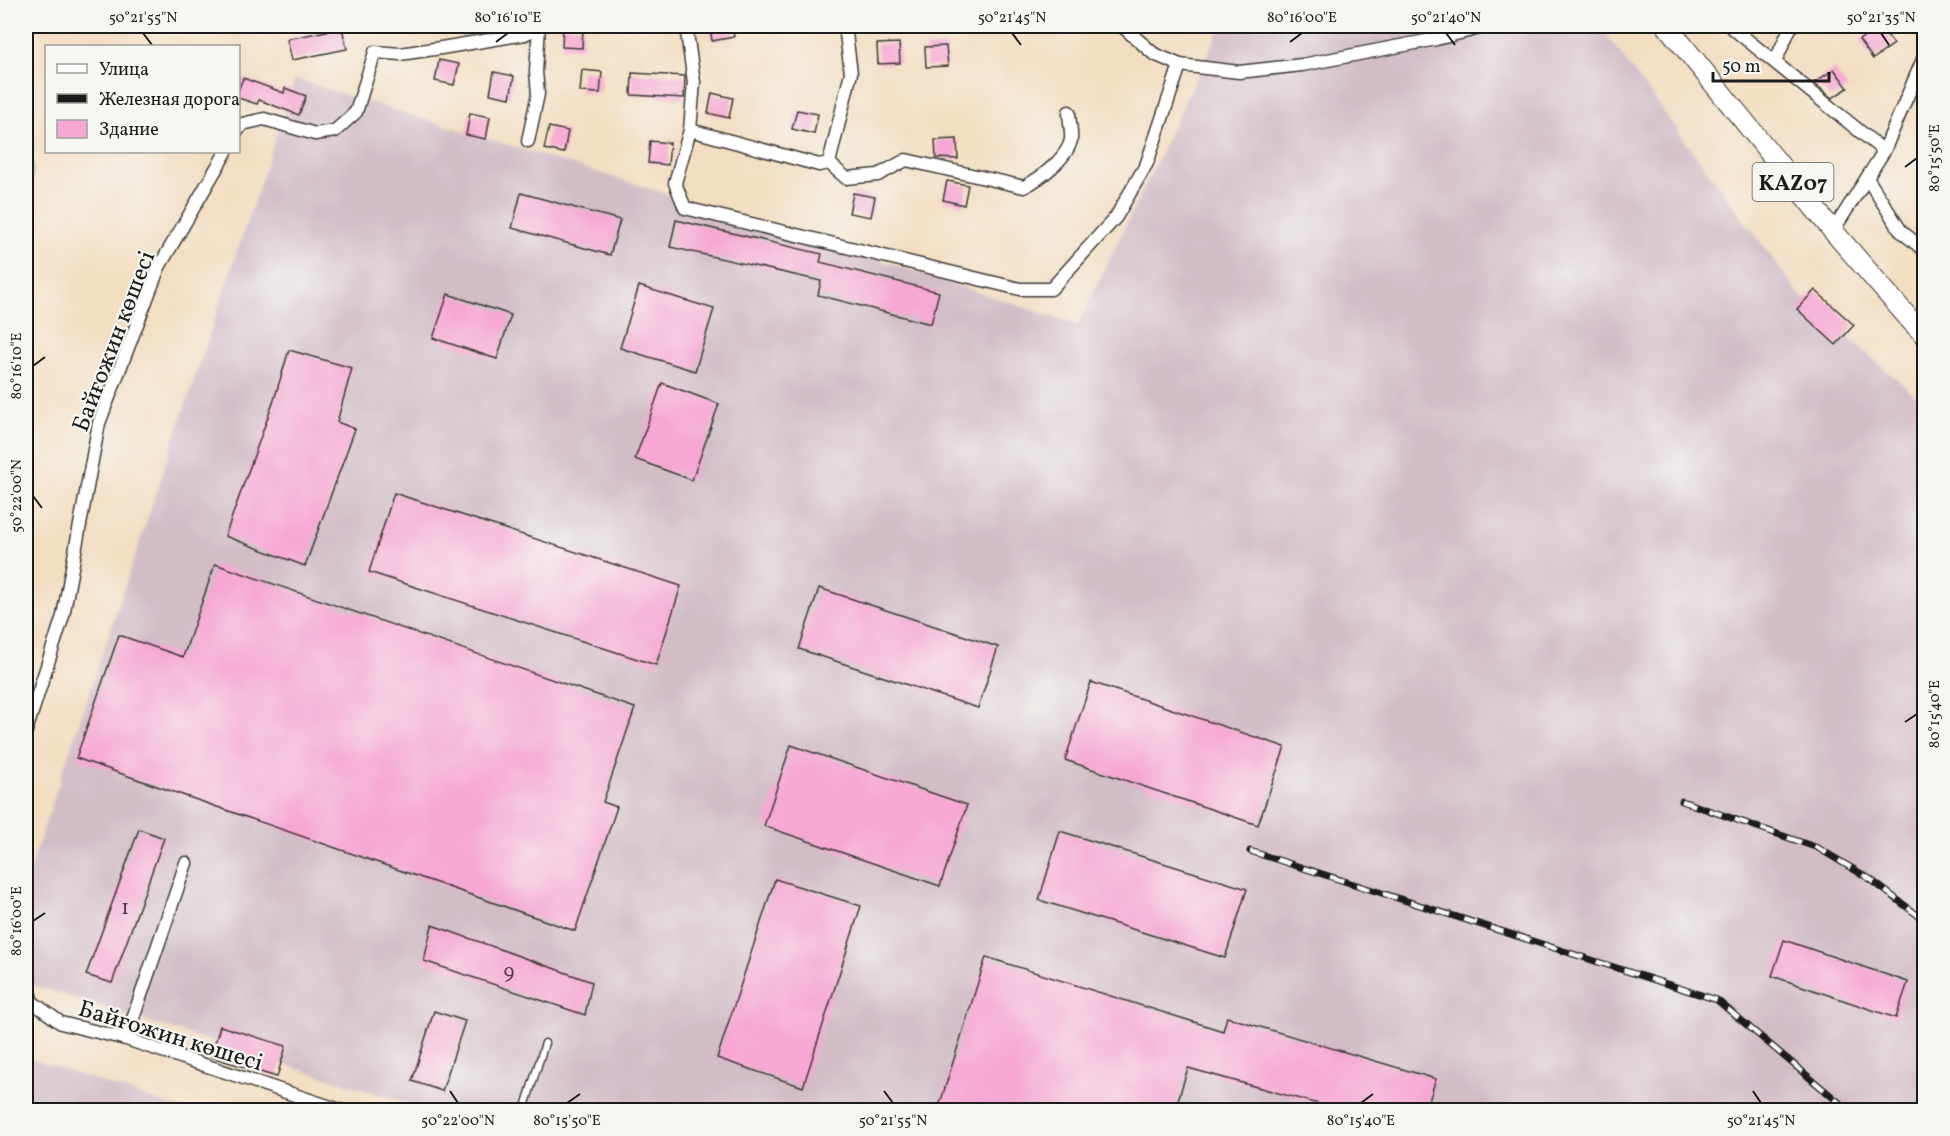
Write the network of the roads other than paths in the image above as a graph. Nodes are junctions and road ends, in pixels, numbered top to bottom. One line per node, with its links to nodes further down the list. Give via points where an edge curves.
1 (540, 26): 13 (street, via 525,34 441,48 400,54 375,52 356,112 335,131 315,134 264,119); 15 (street, via 538,94)
2 (686, 26): 14 (street, via 694,82)
3 (845, 26): 18 (street, via 851,73)
4 (1122, 26): 11 (street, via 1154,54)
5 (1488, 26): 11 (street, via 1302,65 1239,72)
6 (1667, 26): 20 (highway, KAZ07)
7 (1730, 26): 10 (street)
8 (1791, 26): 10 (street)
9 (1924, 57): 16 (street)
10 (1775, 62): 16 (street)
11 (1180, 65): 14 (street, via 1147,163 1116,217 1051,289 1020,289 685,208 675,183)
12 (1069, 111): 18 (street, via 1071,141 1043,177 1024,187 906,160 878,175 846,178)
13 (240, 127)
14 (690, 130): 18 (street, via 819,165)
15 (528, 141)
16 (1884, 151): 19 (street)
17 (225, 153): 23 (street, Байғожин көшесі, via 159,267 99,423 63,616)
18 (829, 163)
19 (1867, 178): 20 (street); 21 (street, via 1901,231)
20 (1833, 231): 22 (highway, KAZ07)
21 (1924, 250)
22 (1924, 334)
23 (26, 731)
24 (186, 863): 26 (street)
25 (26, 963): 26 (street, Байғожин көшесі, via 31,1001 61,1023)
26 (126, 1039): 28 (street, Байғожин көшесі)
27 (545, 1043): 29 (lane)
28 (340, 1110)
29 (524, 1110)

